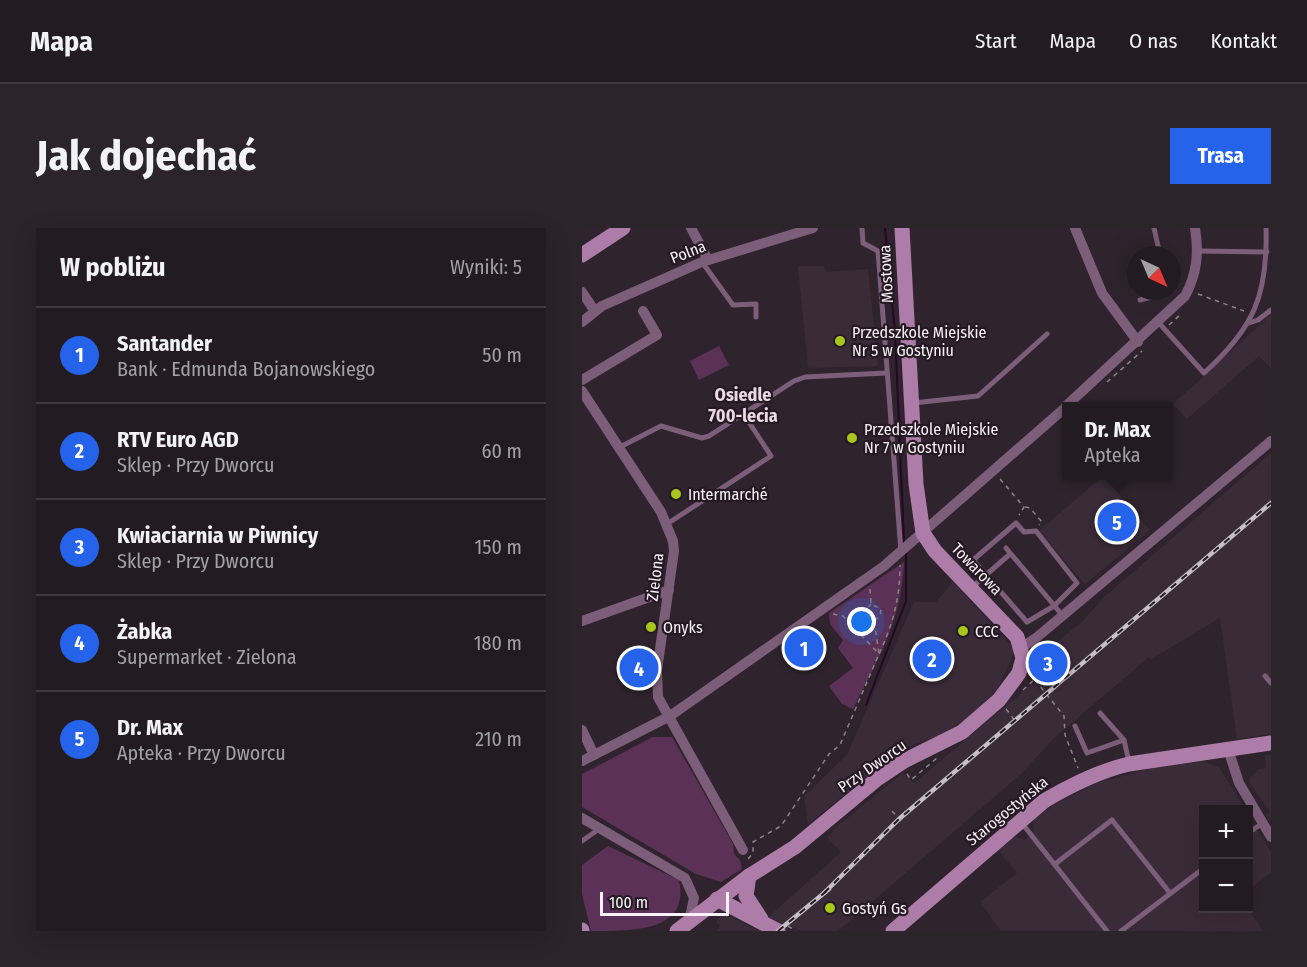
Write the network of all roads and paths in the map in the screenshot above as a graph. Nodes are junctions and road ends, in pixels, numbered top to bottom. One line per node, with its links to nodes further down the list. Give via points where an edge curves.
1 (623, 228): 13 (street)
2 (692, 228): 14 (street)
3 (813, 228): 14 (street, Polna)
4 (862, 228): 29 (lane, via 863,243 878,251)
5 (902, 228): 33 (street, Mostowa)
6 (1075, 228): 28 (street, via 1102,293)
7 (1154, 228): 10 (lane)
8 (1195, 228): 11 (street)
9 (1266, 228): 12 (lane)
10 (1158, 246)
11 (1197, 251): 12 (lane); 25 (street, via 1194,280 1185,296)
12 (1267, 252): 15 (lane)
13 (582, 255)
14 (705, 261): 19 (street, Polna); 23 (lane, via 733,305 756,304)
15 (1264, 282): 16 (lane); 22 (lane)
16 (1271, 289)
17 (582, 292): 19 (street)
18 (1197, 294): 22 (path)
19 (594, 310): 24 (street, Polna)
20 (1271, 310): 26 (lane)
21 (643, 311): 30 (street, via 657,335)
22 (1253, 315): 26 (lane)
23 (756, 317)
24 (582, 322)
25 (1159, 323): 26 (lane, via 1204,373); 28 (street)
26 (1250, 323)
27 (1047, 334): 33 (lane, via 978,396)
28 (1138, 342): 32 (street)
29 (886, 373): 35 (lane, via 805,377 776,390); 45 (lane)
30 (582, 380)
31 (582, 391): 37 (street, Zielona)
32 (1072, 402)
33 (911, 403): 43 (street, Mostowa)
34 (1062, 411): 43 (street)
35 (743, 413): 37 (lane, via 702,438 661,426); 41 (lane, via 771,456)
36 (1271, 441): 55 (street)
37 (618, 448): 41 (street, Zielona)
38 (999, 478): 39 (path)
39 (1024, 507): 40 (path); 42 (path, via 1030,508 1042,522)
40 (1017, 519)
41 (667, 524): 51 (street, Zielona, via 674,551)
42 (1034, 529)
43 (918, 538): 45 (street); 50 (street, Towarowa)
44 (1006, 548): 46 (lane)
45 (901, 552): 64 (street)
46 (1010, 554): 48 (lane); 53 (lane)
47 (893, 567): 59 (path, via 900,562 900,594)
48 (987, 576): 50 (lane); 53 (lane, via 1027,622); 53 (lane, via 973,560 1016,523 1024,532 1036,531 1077,583)
49 (869, 586): 52 (path)
50 (971, 588): 58 (street, Towarowa, via 1008,626)
51 (669, 590): 56 (street); 64 (street, Zielona, via 657,684 658,697)
52 (871, 604): 57 (path, via 864,612); 57 (path, via 881,609)
53 (1054, 606): 55 (lane)
54 (824, 613): 59 (path, via 843,616)
55 (1063, 616): 58 (street)
56 (582, 621)
57 (874, 621): 59 (path)
58 (1022, 647): 86 (street, Przy Dworcu, via 1023,658 1009,689 970,726 904,761 795,847)
59 (879, 654): 83 (path, via 840,745 829,754 781,826 753,842 752,856)
60 (1264, 676): 62 (lane)
61 (1035, 680): 73 (path, via 1064,716 1065,735)
62 (1271, 683)
63 (1100, 713): 67 (lane)
64 (670, 716): 70 (street); 83 (street, Zielona)
65 (1075, 726): 67 (lane, via 1087,753)
66 (582, 730): 70 (street)
67 (1124, 740): 72 (lane)
68 (1271, 743): 69 (street, Starogostyńska)
69 (1228, 749): 72 (street, Starogostyńska); 78 (street, via 1236,774)
70 (594, 755): 71 (street)
71 (582, 760)
72 (1129, 764): 77 (street, Starogostyńska, via 1067,787)
73 (1081, 774)
74 (892, 811): 76 (path)
75 (582, 818): 79 (street)
76 (901, 821)
77 (1020, 821): 84 (lane); 92 (street, Starogostyńska)
78 (1263, 823): 80 (lane); 81 (street)
79 (600, 828): 82 (lane); 90 (street, via 685,878 694,898)
80 (1253, 830)
81 (1271, 837)
82 (582, 841)
83 (743, 855)
84 (1054, 864): 87 (lane, via 1112,820); 93 (lane)
85 (1199, 871): 87 (lane)
86 (749, 876): 88 (street, Przy Dworcu); 89 (street, via 746,896)
87 (1170, 893): 94 (lane)
88 (717, 899): 89 (street); 90 (street, Przy Dworcu)
89 (764, 923): 91 (street)
90 (683, 927)
91 (778, 931)
92 (893, 931)
93 (1107, 931)
94 (1121, 931)

